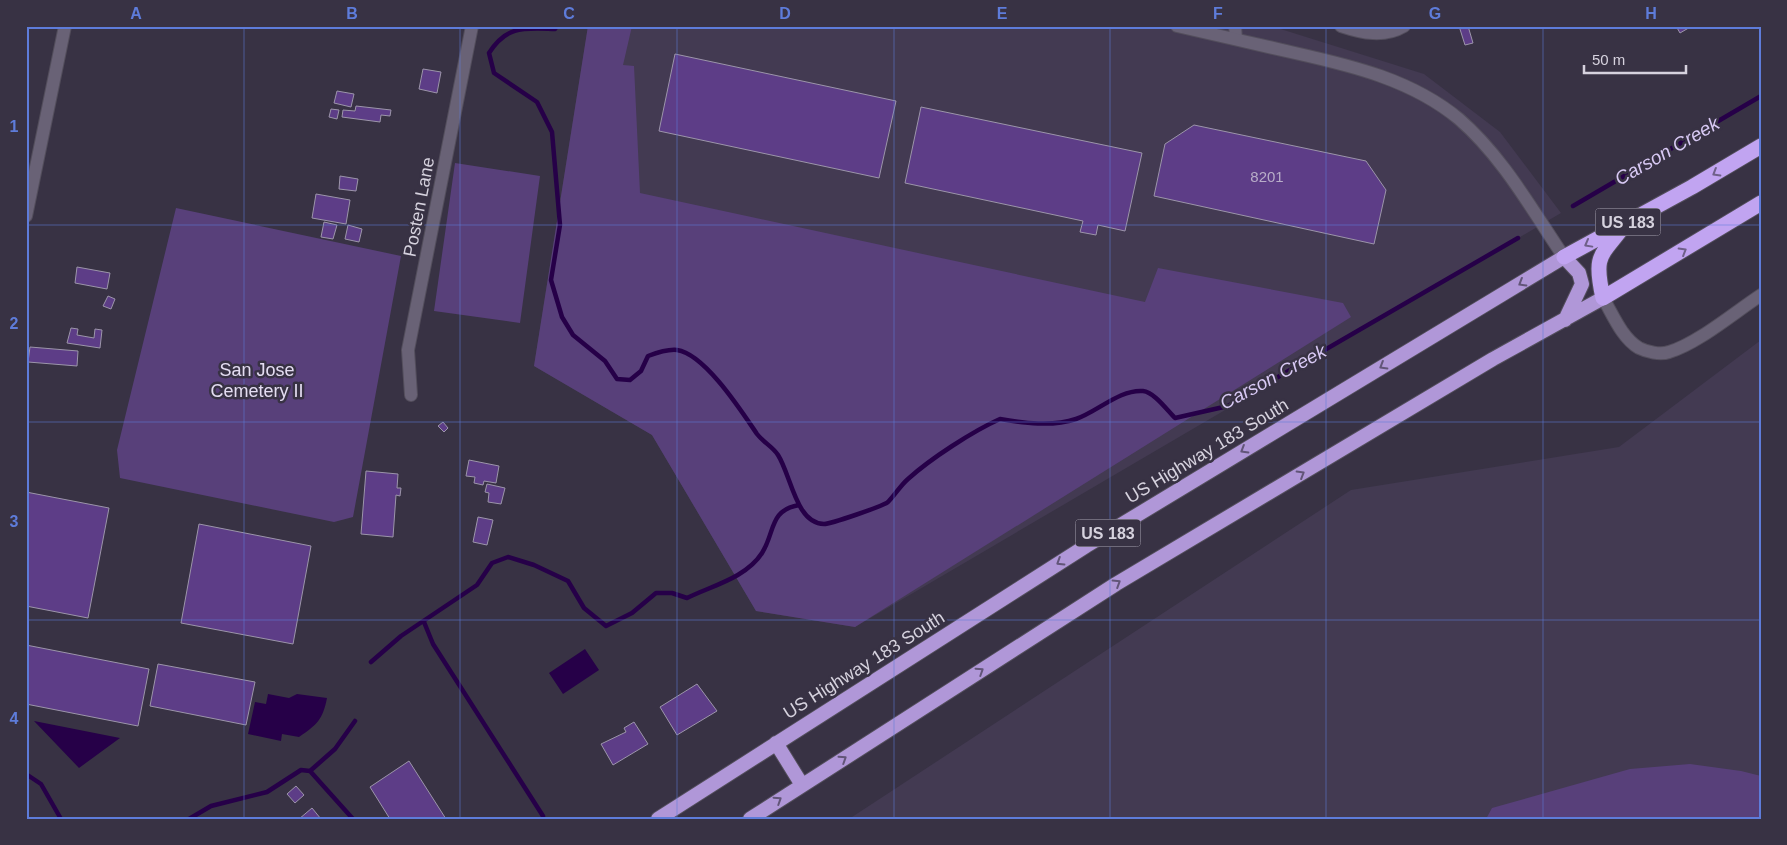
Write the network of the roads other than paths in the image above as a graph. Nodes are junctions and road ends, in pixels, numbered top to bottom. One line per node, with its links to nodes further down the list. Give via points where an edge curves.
1 (65, 26): 9 (street)
2 (472, 26): 15 (street, Posten Lane, via 408,350)
3 (1177, 26): 6 (street)
4 (1341, 26): 5 (street, via 1360,32 1392,33)
5 (1404, 26)
6 (1236, 33): 11 (street, via 1368,70 1411,88 1458,118 1500,164)
7 (1761, 146): 10 (highway, US Highway 183 South / US 183, one-way to 10)
8 (1761, 203): 13 (highway, US 183, one-way to 8)
9 (26, 216)
10 (1626, 223): 11 (highway, US Highway 183 South / US 183, one-way to 11); 13 (highway, via 1598,262)
11 (1564, 258): 14 (highway, via 1579,273 1582,284); 16 (highway, US Highway 183 South / US 183, one-way to 16, via 1086,546)
12 (1761, 295): 13 (street, via 1683,347 1667,353 1652,353 1639,348 1625,335)
13 (1603, 298): 14 (highway, US 183)
14 (1565, 320): 17 (highway, US 183, one-way to 14, via 1116,584)
15 (411, 395)
16 (776, 743): 17 (highway); 18 (highway, US Highway 183 South / US 183)
17 (802, 785): 19 (highway, US 183, one-way to 17)
18 (658, 819)
19 (750, 819)

